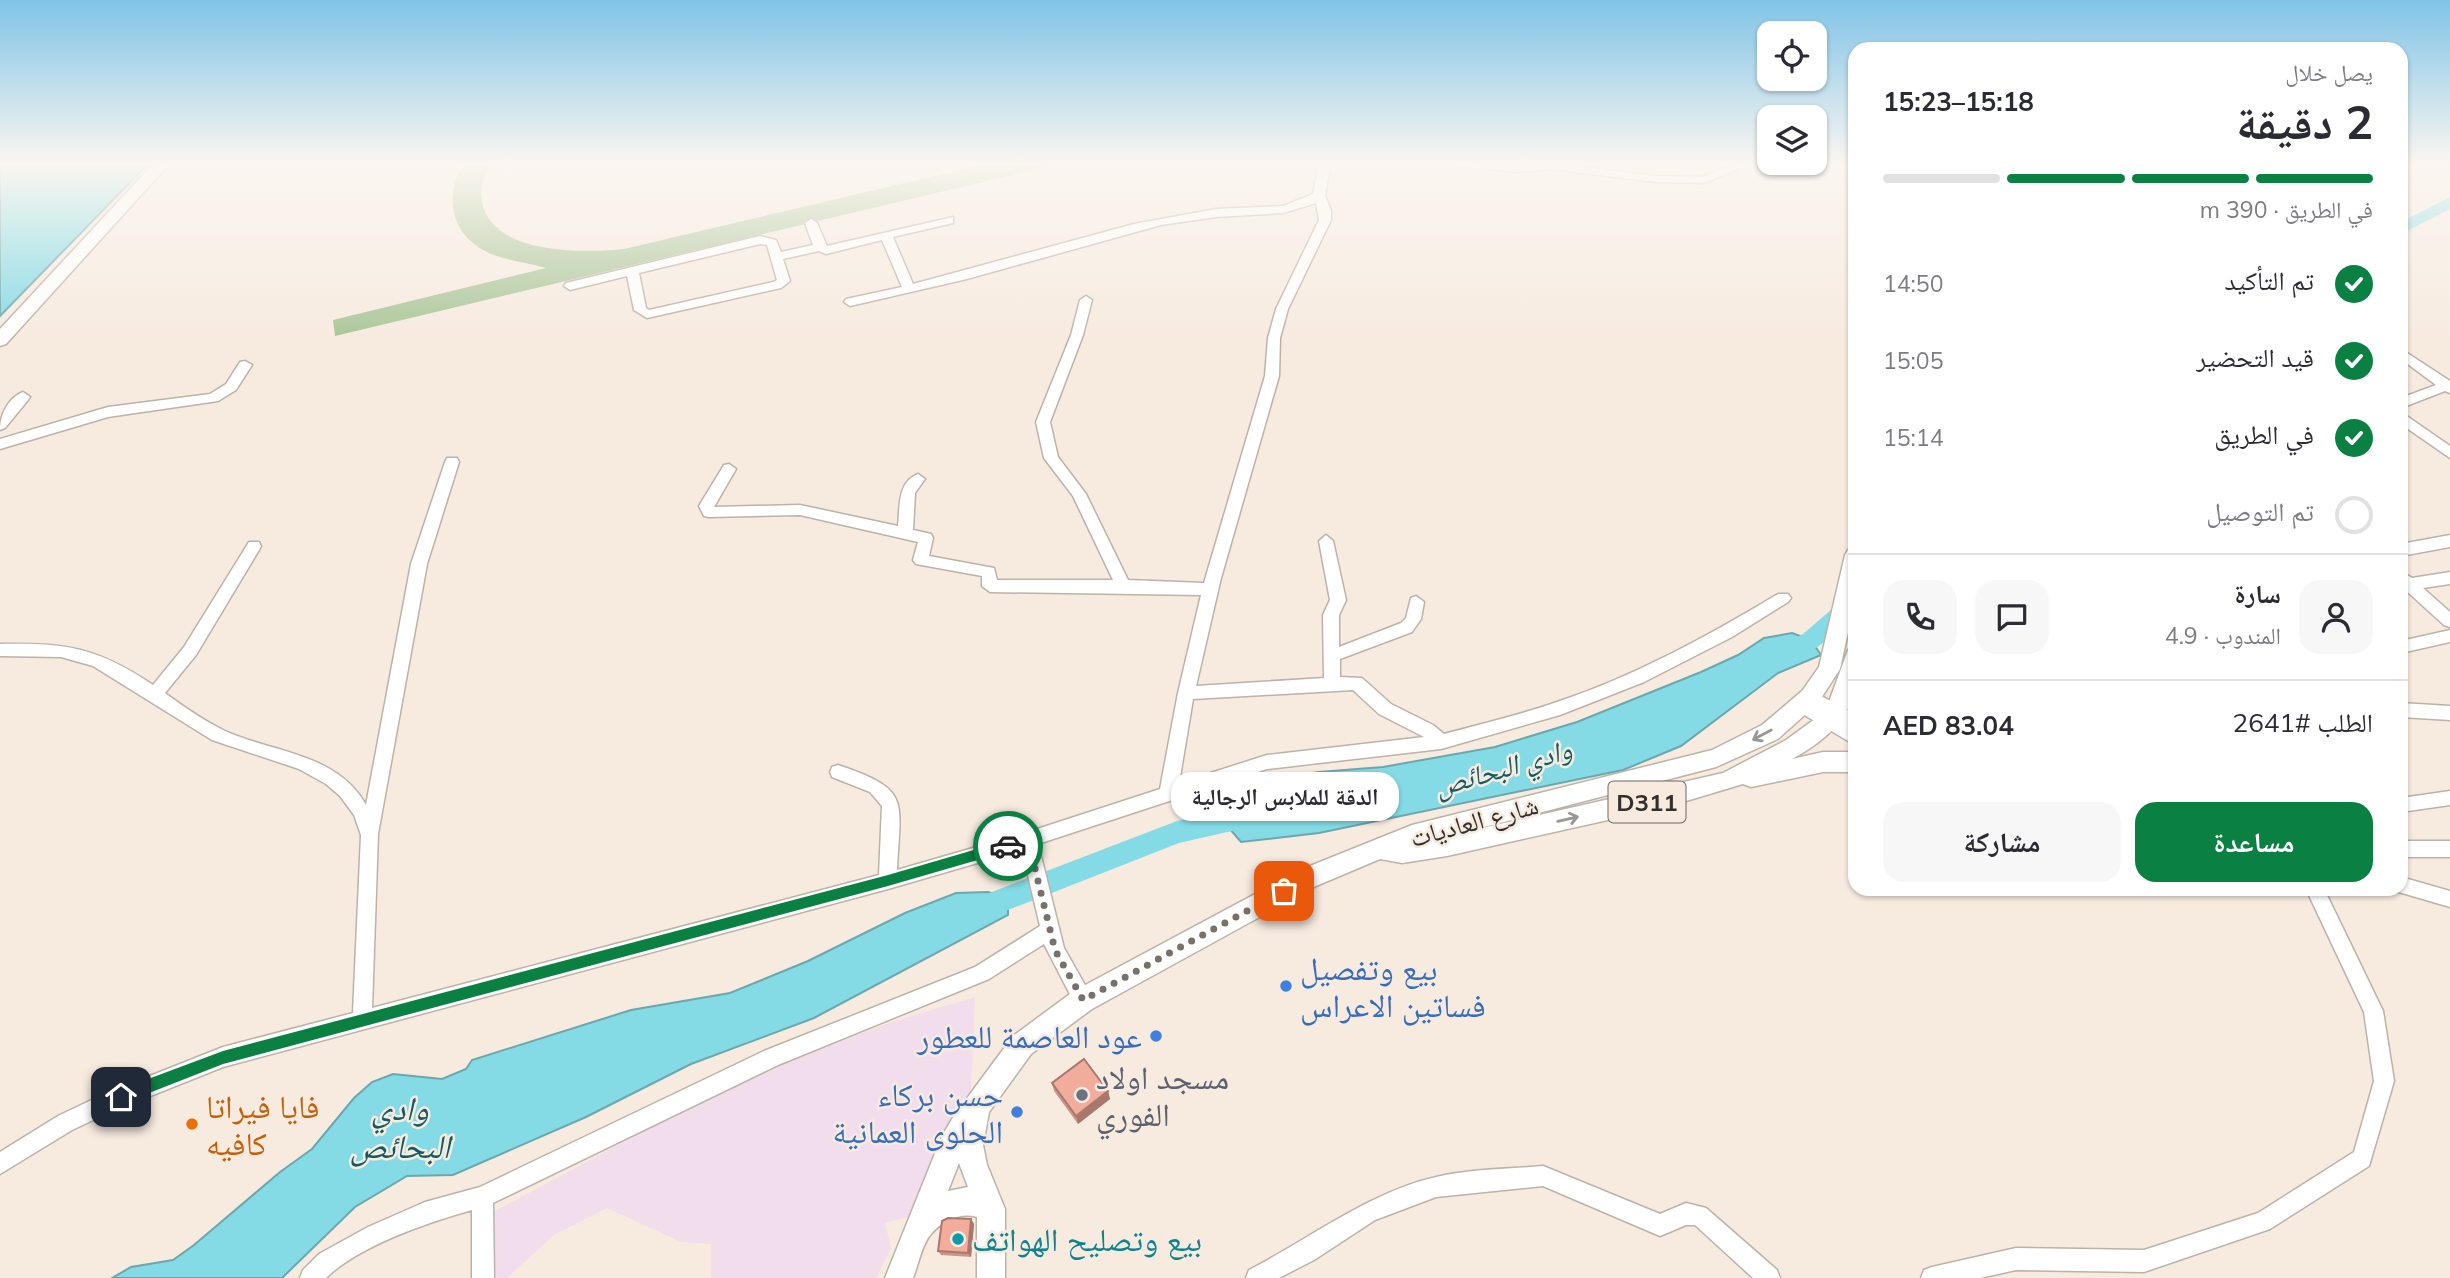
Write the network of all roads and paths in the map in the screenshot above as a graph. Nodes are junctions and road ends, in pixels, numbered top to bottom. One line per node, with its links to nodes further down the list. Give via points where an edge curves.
1 (109, 222): 14 (main road)
2 (943, 222): 6 (street)
3 (1166, 222): 11 (street)
4 (1324, 222): 37 (street, via 1273,338 1272,376)
5 (811, 223): 7 (street)
6 (886, 236): 7 (street, via 826,250); 11 (street)
7 (820, 247): 8 (street)
8 (777, 257): 9 (street, via 772,243 760,240); 9 (street, via 784,279 780,284 647,314 640,310)
9 (632, 270): 10 (street)
10 (570, 286)
11 (908, 289): 13 (street)
12 (1086, 300): 36 (street, via 1043,422 1051,458 1079,494)
13 (850, 302)
14 (0, 340)
15 (2408, 358): 17 (street)
16 (245, 365): 22 (street, via 232,387 213,398 108,412)
17 (2448, 387): 19 (street)
18 (23, 397): 21 (street)
19 (2408, 401)
20 (2408, 422): 23 (street)
21 (0, 425)
22 (0, 444)
23 (2450, 453)
24 (452, 462): 60 (street, via 419,564)
25 (729, 469): 27 (street, via 706,506 709,512 800,510)
26 (918, 479): 27 (street, via 908,492)
27 (905, 533): 36 (street, via 926,538 921,560 989,572 990,586)
28 (1326, 541): 44 (street, via 1338,600 1331,615)
29 (2450, 541): 31 (street)
30 (254, 546): 48 (street, via 190,651)
31 (2408, 549)
32 (2450, 578): 33 (street)
33 (2408, 580)
34 (2408, 583): 40 (street)
35 (1848, 585): 49 (main road, شارع العاديات / D311, via 1829,669)
36 (1123, 586): 37 (street)
37 (1211, 589): 47 (street)
38 (1783, 598): 53 (street, via 1638,677 1560,708)
39 (1416, 602): 44 (street, via 1410,624 1353,651)
40 (2450, 621)
41 (2450, 636): 42 (street)
42 (2408, 645)
43 (0, 650): 48 (street, via 79,654)
44 (1332, 655): 46 (street)
45 (1848, 683): 52 (main road)
46 (1332, 684): 47 (street); 53 (street, via 1356,683 1385,709)
47 (1186, 693): 57 (street)
48 (154, 695): 60 (street, via 219,735 298,761 331,778 362,809)
49 (1806, 701): 52 (street); 64 (main road, شارع العاديات / D311, one-way to 64, via 1770,732 1716,758 1412,835)
50 (2408, 710): 51 (street)
51 (2450, 713)
52 (1839, 718): 56 (main road, شارع العاديات / D311)
53 (1441, 742): 57 (street, via 1267,762)
54 (1848, 762): 56 (main road, via 1823,762)
55 (838, 772): 65 (street, via 878,786 887,795 891,806)
56 (1728, 781): 64 (main road, شارع العاديات / D311, one-way to 56, via 1402,853 1447,846)
57 (1168, 795): 61 (street)
58 (2450, 799): 59 (street)
59 (2408, 804)
60 (370, 835): 71 (street)
61 (1028, 840): 65 (street); 69 (street)
62 (2408, 849): 63 (street)
63 (2450, 849)
64 (1381, 850): 70 (main road, D311, via 1308,878)
65 (888, 881): 71 (street)
66 (2408, 887): 68 (street)
67 (2318, 896): 83 (street, via 2373,1012 2384,1081 2362,1159 2263,1222 2144,1261 2016,1259)
68 (2450, 899)
69 (1049, 932): 70 (street); 74 (street, via 982,973 771,1058)
70 (1083, 1000): 72 (main road, D311, via 1022,1045)
71 (362, 1021): 73 (street, via 223,1058 139,1088 65,1123)
72 (976, 1106): 75 (main road, D311, via 969,1145); 76 (main road, D311, via 952,1146)
73 (0, 1164)
74 (482, 1197): 77 (street, via 425,1213 376,1235 327,1262); 78 (street)
75 (991, 1209): 76 (main road, via 963,1200 945,1205); 80 (main road, D311)
76 (923, 1223): 79 (main road, D311)
77 (311, 1278)
78 (483, 1278)
79 (899, 1278)
80 (991, 1278)
81 (1257, 1278): 82 (street, via 1369,1212 1436,1187 1543,1176 1660,1225 1686,1214 1699,1215)
82 (1769, 1278)
83 (1932, 1278)

